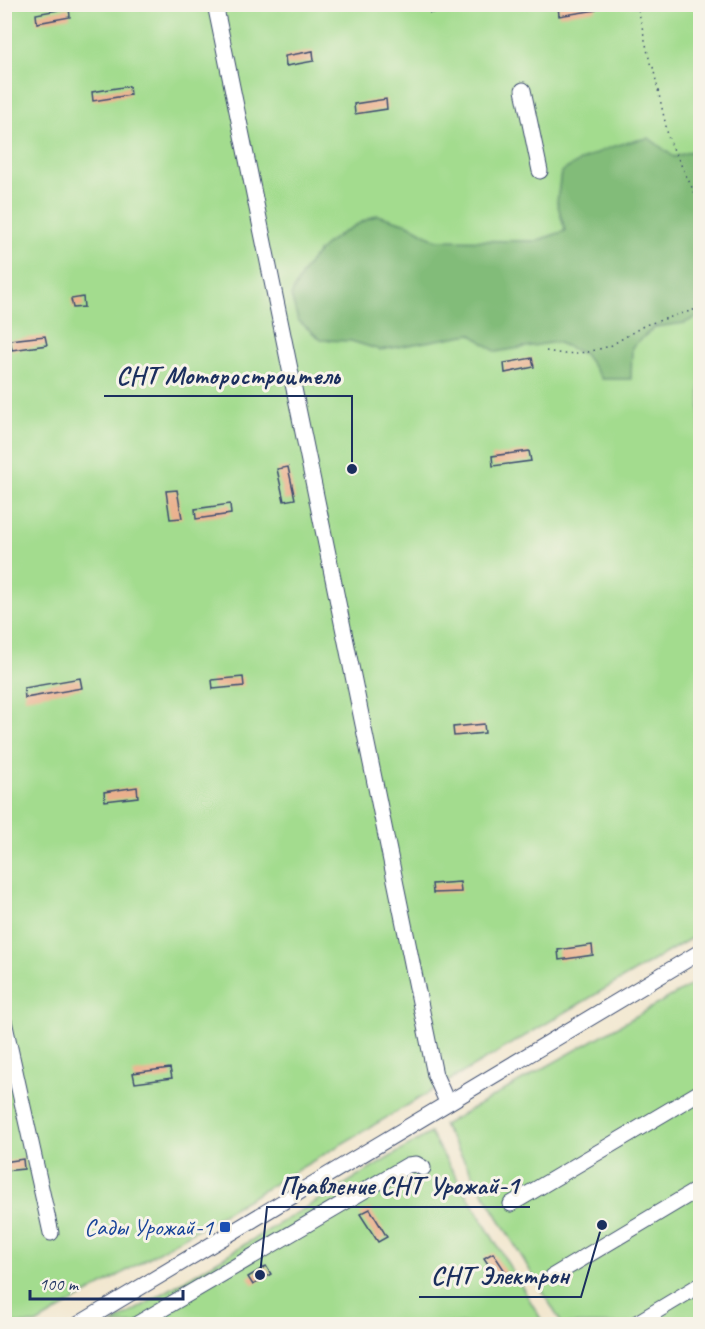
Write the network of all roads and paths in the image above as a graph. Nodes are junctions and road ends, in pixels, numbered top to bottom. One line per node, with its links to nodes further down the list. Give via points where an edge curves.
1 (215, 4): 11 (street, via 435,1075)
2 (637, 4): 5 (path, via 669,140)
3 (523, 90): 4 (street)
4 (540, 171)
5 (700, 204)
6 (700, 308): 7 (path, via 645,325 610,346 580,353)
7 (546, 351)
8 (700, 952): 11 (street)
9 (4, 1021): 15 (street)
10 (700, 1092): 14 (street)
11 (447, 1102): 18 (street)
12 (423, 1168): 19 (street, via 408,1165)
13 (700, 1188): 16 (street)
14 (511, 1204)
15 (51, 1233)
16 (553, 1276)
17 (700, 1285): 20 (street)
18 (79, 1324)
19 (137, 1324)
20 (635, 1324)

